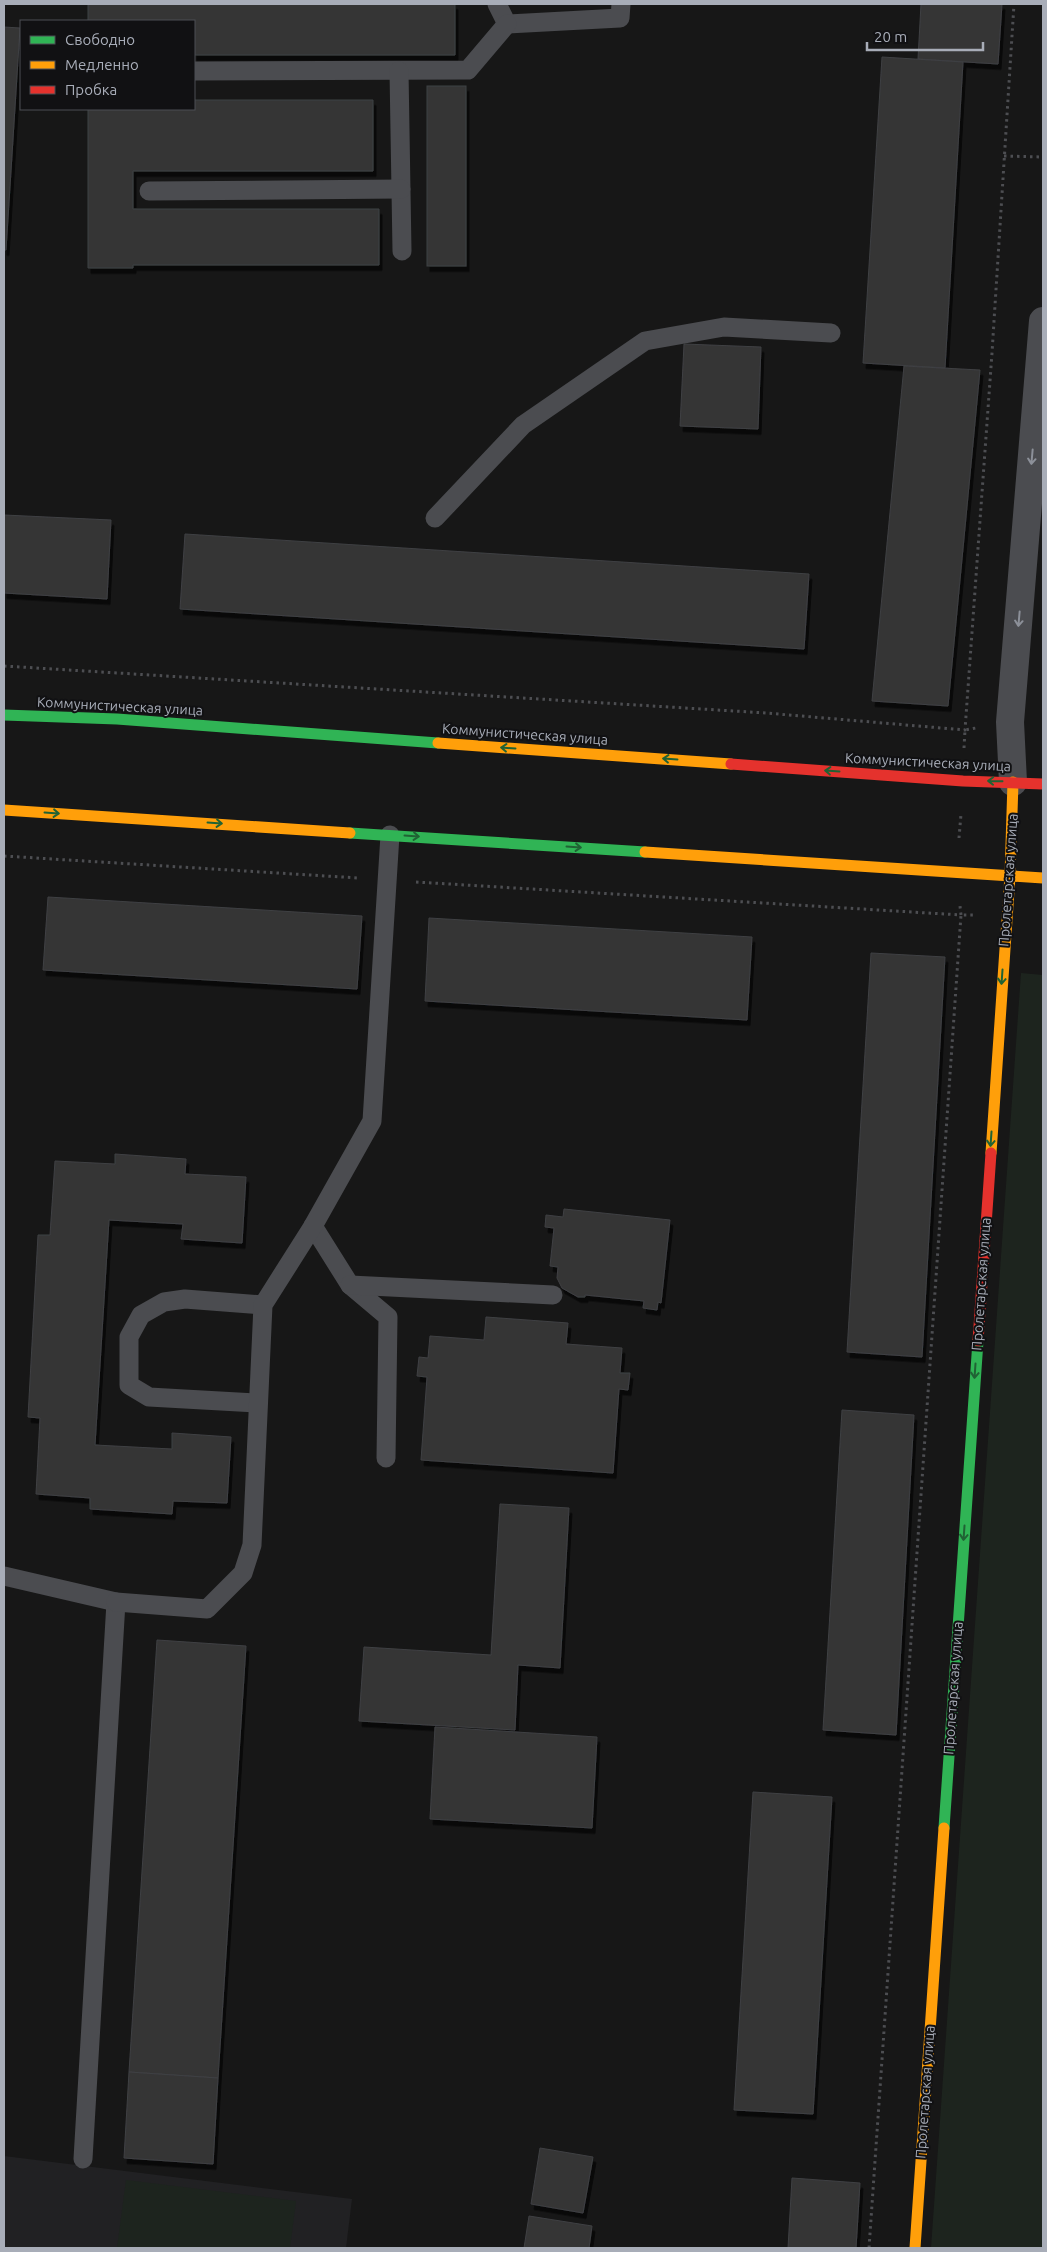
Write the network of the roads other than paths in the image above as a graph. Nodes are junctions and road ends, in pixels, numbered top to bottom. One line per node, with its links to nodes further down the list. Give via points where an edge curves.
1 (497, 4): 3 (lane)
2 (621, 4): 3 (lane, via 620,18)
3 (507, 24): 5 (lane, via 468,70)
4 (195, 71): 5 (lane)
5 (399, 71): 6 (lane)
6 (401, 189): 7 (lane); 8 (lane)
7 (149, 191)
8 (402, 251)
9 (1043, 321): 13 (street, Пролетарская улица, one-way to 13, via 1010,722)
10 (831, 334): 11 (lane, via 724,327 645,341 523,425)
11 (435, 518)
12 (4, 715): 13 (main road, Коммунистическая улица, one-way to 12, via 963,781 117,719)
13 (1014, 782): 14 (main road, Коммунистическая улица); 17 (main road, Пролетарская улица)
14 (1043, 784)
15 (4, 810): 16 (main road, one-way to 16)
16 (390, 835): 17 (main road, one-way to 17); 19 (lane, via 372,1121)
17 (1010, 876): 18 (main road); 28 (main road, Пролетарская улица, one-way to 28)
18 (1043, 878)
19 (312, 1226): 20 (lane); 22 (lane)
20 (350, 1285): 21 (lane); 24 (lane, via 388,1317)
21 (553, 1295)
22 (263, 1305): 23 (lane); 23 (lane, via 185,1299 164,1302 141,1315 129,1337 129,1385 149,1397)
23 (258, 1403): 26 (lane, via 252,1545 243,1573 207,1609)
24 (386, 1458)
25 (4, 1576): 26 (lane)
26 (116, 1602): 27 (lane)
27 (83, 2159)
28 (915, 2248)

